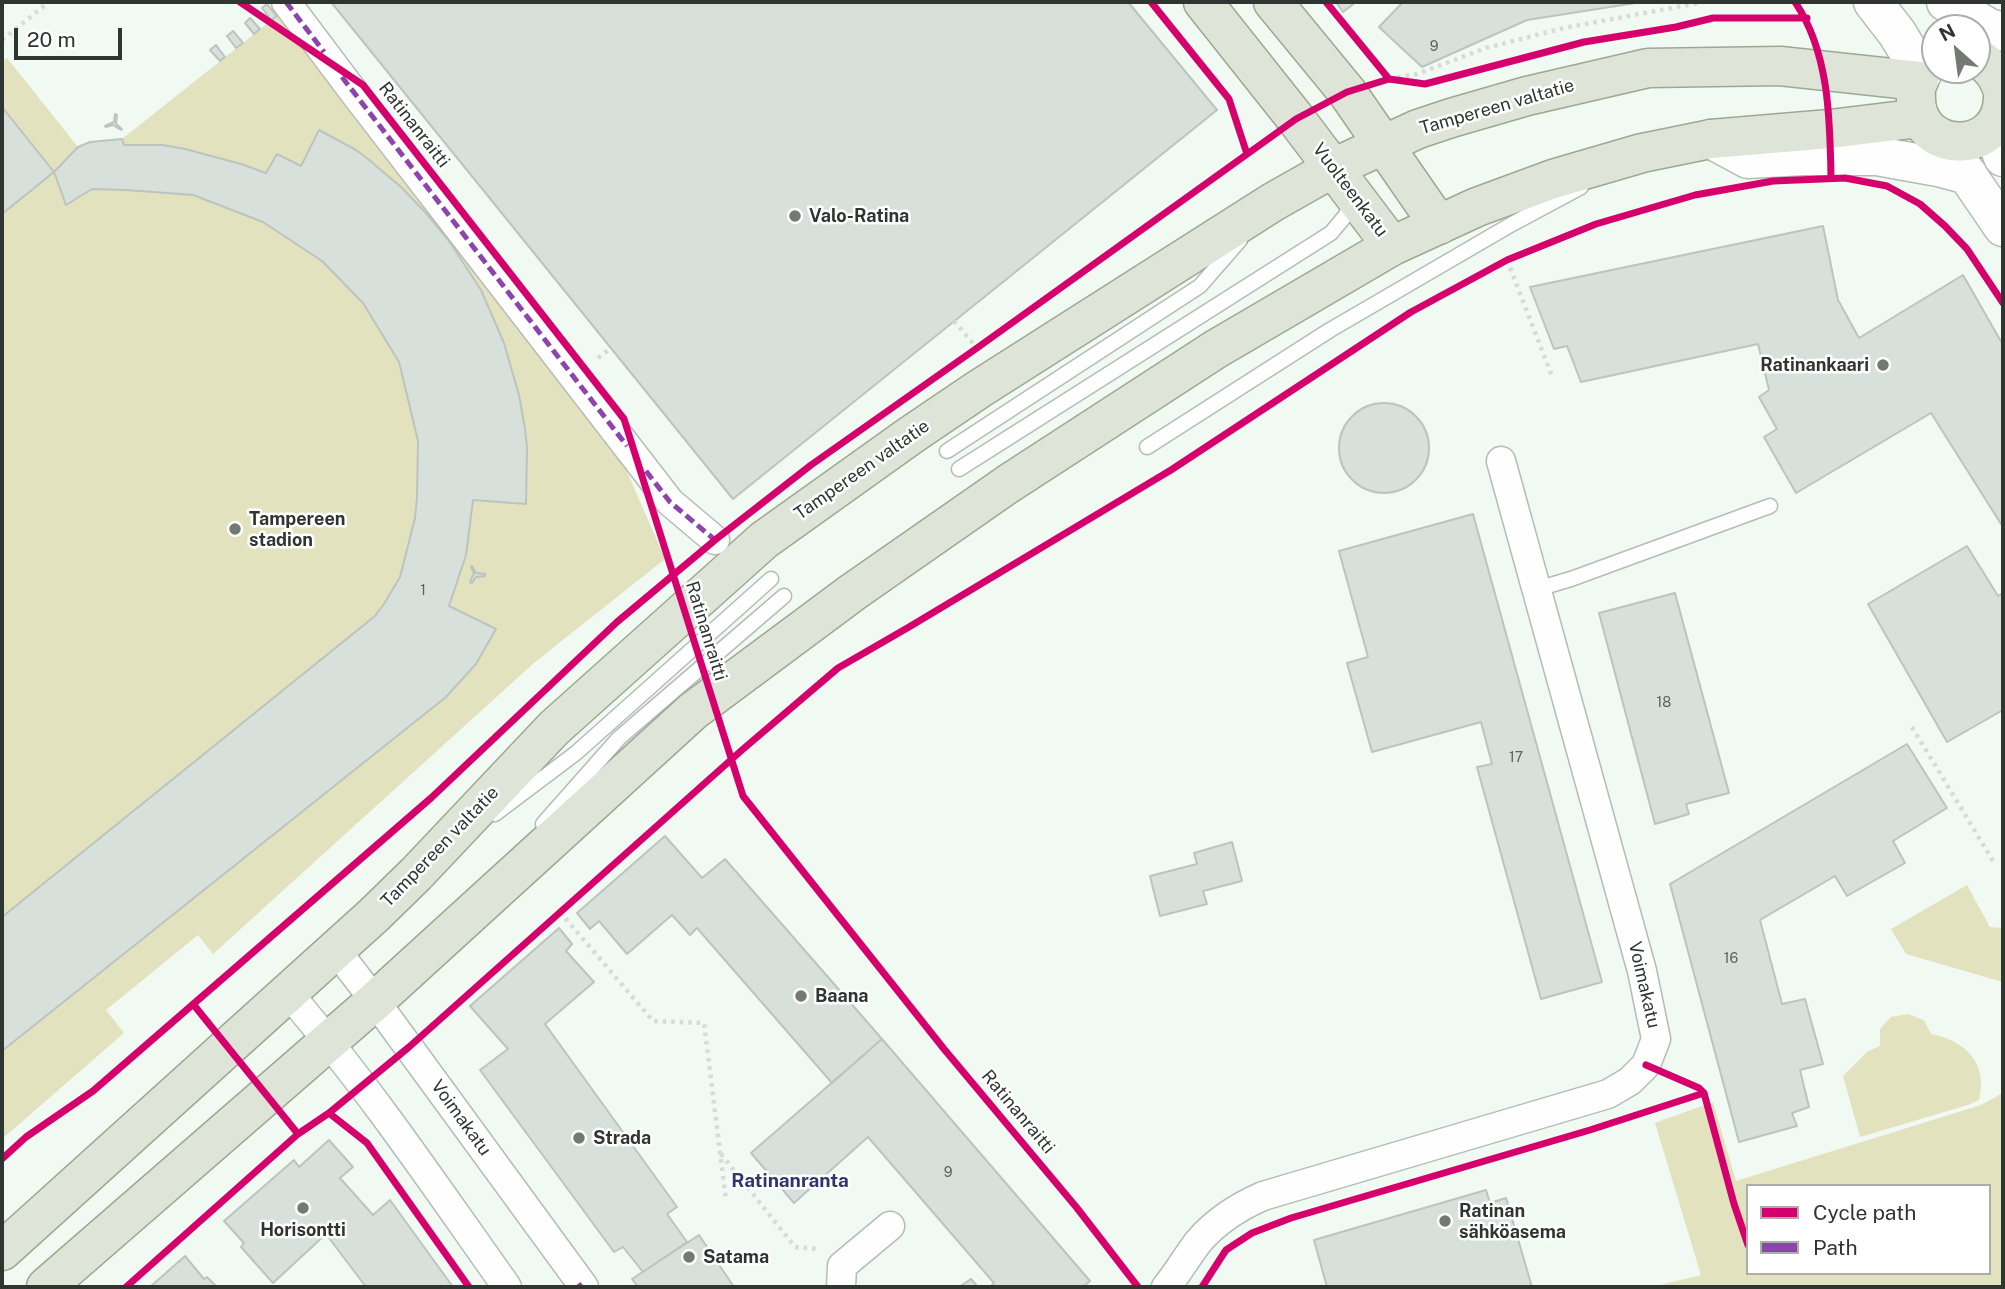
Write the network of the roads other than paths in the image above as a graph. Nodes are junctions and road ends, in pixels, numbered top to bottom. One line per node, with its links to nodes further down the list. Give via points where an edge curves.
1 (286, 2): 25 (street, Ratinanraitti, via 670,502)
2 (1203, 2): 14 (main road, Vuolteenkatu)
3 (1273, 2): 14 (main road, Vuolteenkatu, via 1351,97)
4 (1873, 2): 7 (main road)
5 (1947, 2): 6 (main road)
6 (2003, 32)
7 (1921, 66)
8 (1921, 72): 14 (main road, Tampereen valtatie, via 1780,66 1647,68 1527,96 1418,129)
9 (1921, 79): 11 (main road, via 1916,104)
10 (1998, 104): 11 (main road, via 1973,140 1957,142)
11 (1931, 129): 12 (main road, via 1830,129); 15 (main road)
12 (1711, 139): 13 (main road); 15 (main road, via 1748,159 1877,156)
13 (1642, 153): 17 (main road, via 1553,179); 20 (lane, via 1329,330)
14 (1357, 165): 16 (main road, Tampereen valtatie); 17 (main road, Vuolteenkatu); 19 (main road, Vuolteenkatu); 23 (lane, via 1346,215 1331,233)
15 (1968, 175): 18 (main road)
16 (1273, 202): 21 (lane, via 1200,286); 29 (main road, Tampereen valtatie, via 979,389 764,540 554,728)
17 (1439, 225): 19 (main road)
18 (2003, 227)
19 (1392, 246): 30 (main road, via 1138,400 853,592 693,711)
20 (1147, 447)
21 (947, 451)
22 (1501, 461): 27 (street, Voimakatu)
23 (959, 469)
24 (1770, 506): 27 (lane)
25 (715, 540)
26 (771, 579): 29 (lane, via 576,752)
27 (1537, 589): 41 (street, Voimakatu, via 1642,971 1656,1038 1646,1065 1608,1094 1254,1200 1210,1229)
28 (784, 596): 30 (lane, via 619,738)
29 (416, 874): 31 (main road, Tampereen valtatie)
30 (439, 944): 33 (main road)
31 (335, 949): 32 (main road, Tampereen valtatie); 33 (street, Voimakatu)
32 (288, 993): 34 (street); 36 (main road, Tampereen valtatie)
33 (375, 1001): 34 (main road); 38 (street, Voimakatu)
34 (329, 1041): 39 (main road); 40 (street)
35 (890, 1226): 37 (street)
36 (2, 1251)
37 (841, 1277)
38 (582, 1286)
39 (46, 1287)
40 (507, 1287)
41 (1166, 1287)

